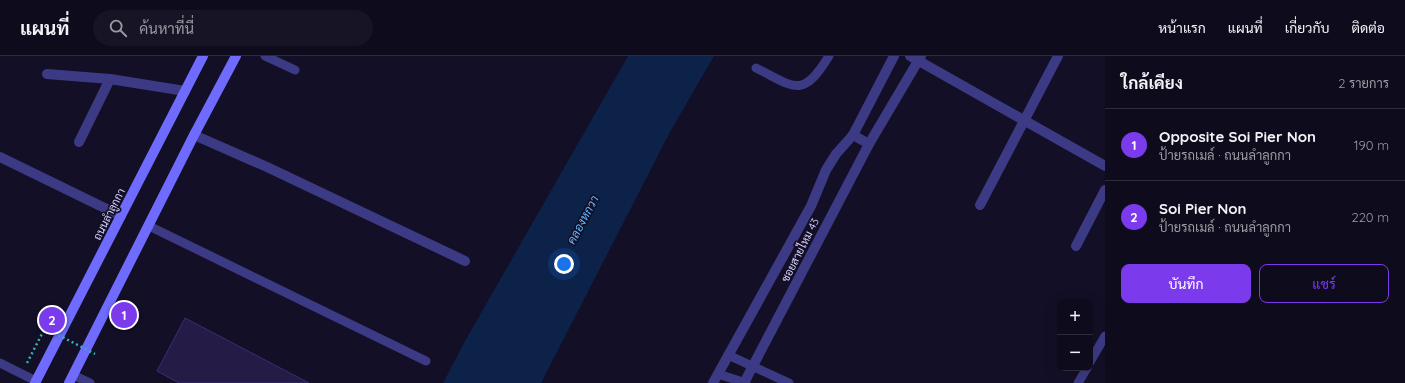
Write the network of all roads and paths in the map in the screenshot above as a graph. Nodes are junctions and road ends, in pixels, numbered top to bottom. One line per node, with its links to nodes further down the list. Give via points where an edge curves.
1 (203, 56): 12 (main road, ถนนลำลูกกา)
2 (236, 56): 14 (main road)
3 (265, 56): 9 (lane)
4 (829, 56): 8 (lane, via 817,76 802,86 792,86)
5 (894, 56): 15 (street)
6 (1058, 56): 13 (street)
7 (917, 58): 13 (street); 17 (street, ซอยสายไหม 43)
8 (756, 68)
9 (295, 70)
10 (47, 74): 11 (street)
11 (110, 79): 12 (street); 16 (street)
12 (185, 91): 22 (main road, ถนนลำลูกกา)
13 (1023, 120): 19 (street); 21 (street)
14 (194, 135): 23 (main road); 25 (street)
15 (853, 135): 17 (street); 28 (street, via 826,170 811,206)
16 (80, 142)
17 (869, 144): 32 (street, ซอยสายไหม 43)
18 (0, 157): 22 (street)
19 (1105, 166)
20 (1105, 190): 24 (street)
21 (980, 205)
22 (121, 216): 37 (main road, ถนนลำลูกกา)
23 (149, 226): 30 (lane); 36 (main road)
24 (1076, 246)
25 (465, 261)
26 (1105, 336): 29 (lane)
27 (95, 354): 34 (path, bridge, via 45,328)
28 (728, 355): 32 (lane); 35 (street)
29 (1093, 357)
30 (426, 361)
31 (0, 364): 34 (lane)
32 (753, 366): 39 (street, ซอยสายไหม 43); 40 (lane)
33 (1085, 371): 41 (lane)
34 (22, 374): 37 (lane)
35 (715, 378): 39 (lane)
36 (71, 379): 38 (lane)
37 (35, 382)
38 (90, 383)
39 (745, 383)
40 (789, 383)
41 (1078, 383)

